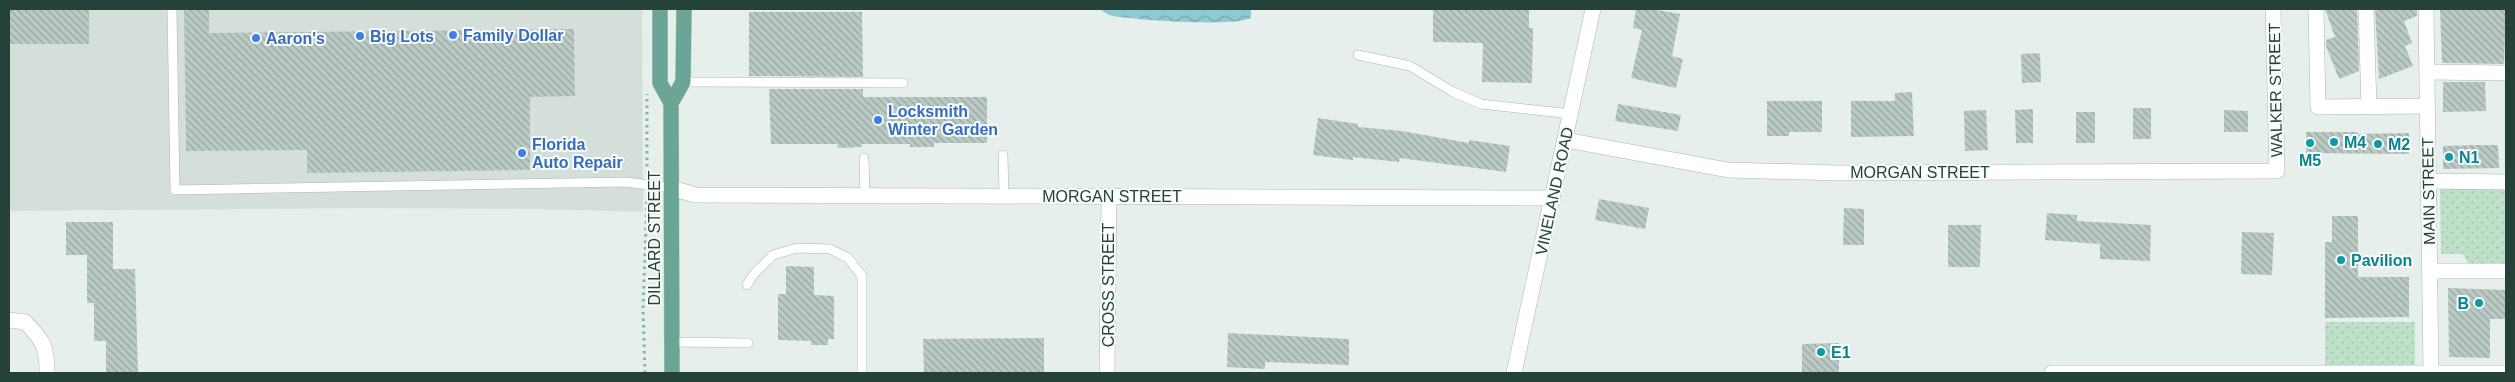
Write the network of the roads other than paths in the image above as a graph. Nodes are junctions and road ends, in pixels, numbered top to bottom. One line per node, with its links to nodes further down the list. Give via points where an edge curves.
1 (172, 9): 24 (lane, via 176,190 626,182)
2 (660, 9): 14 (main road, DILLARD STREET, via 660,83)
3 (684, 9): 12 (main road, DILLARD STREET)
4 (1593, 9): 17 (street, VINELAND ROAD)
5 (2273, 9): 21 (street, WALKER STREET)
6 (2316, 9): 16 (street, via 2318,107)
7 (2366, 9): 16 (street)
8 (2426, 9): 10 (street, MAIN STREET)
9 (1358, 55): 17 (lane, via 1410,66 1453,92 1481,104)
10 (2426, 72): 11 (street); 15 (street, MAIN STREET)
11 (2506, 73)
12 (683, 82): 13 (lane); 14 (main road, DILLARD STREET)
13 (903, 84)
14 (671, 104): 24 (main road, DILLARD STREET)
15 (2426, 106): 16 (street); 22 (street, MAIN STREET)
16 (2369, 107)
17 (1571, 114): 18 (street, VINELAND ROAD)
18 (1566, 140): 21 (street, MORGAN STREET, via 1728,170); 28 (street, VINELAND ROAD)
19 (1003, 156): 26 (lane)
20 (864, 158): 25 (lane)
21 (2276, 171)
22 (2428, 181): 23 (street); 29 (street, MAIN STREET)
23 (2506, 182)
24 (672, 188): 25 (street, MORGAN STREET, via 695,196); 33 (main road, DILLARD STREET)
25 (865, 196): 26 (street, MORGAN STREET)
26 (1004, 196): 27 (street, MORGAN STREET)
27 (1109, 196): 28 (street, MORGAN STREET); 38 (street, CROSS STREET)
28 (1553, 198): 39 (street, VINELAND ROAD)
29 (2430, 271): 30 (street); 41 (street, MAIN STREET)
30 (2506, 271)
31 (747, 285): 37 (lane, via 773,255 798,248 830,249 848,258 862,276)
32 (9, 320): 35 (street, via 26,322 39,336 47,350)
33 (672, 342): 34 (lane); 36 (main road, DILLARD STREET)
34 (748, 343)
35 (47, 373)
36 (672, 373)
37 (862, 373)
38 (1107, 373)
39 (1514, 373)
40 (2052, 373): 41 (street)
41 (2431, 373): 42 (street)
42 (2506, 373)

